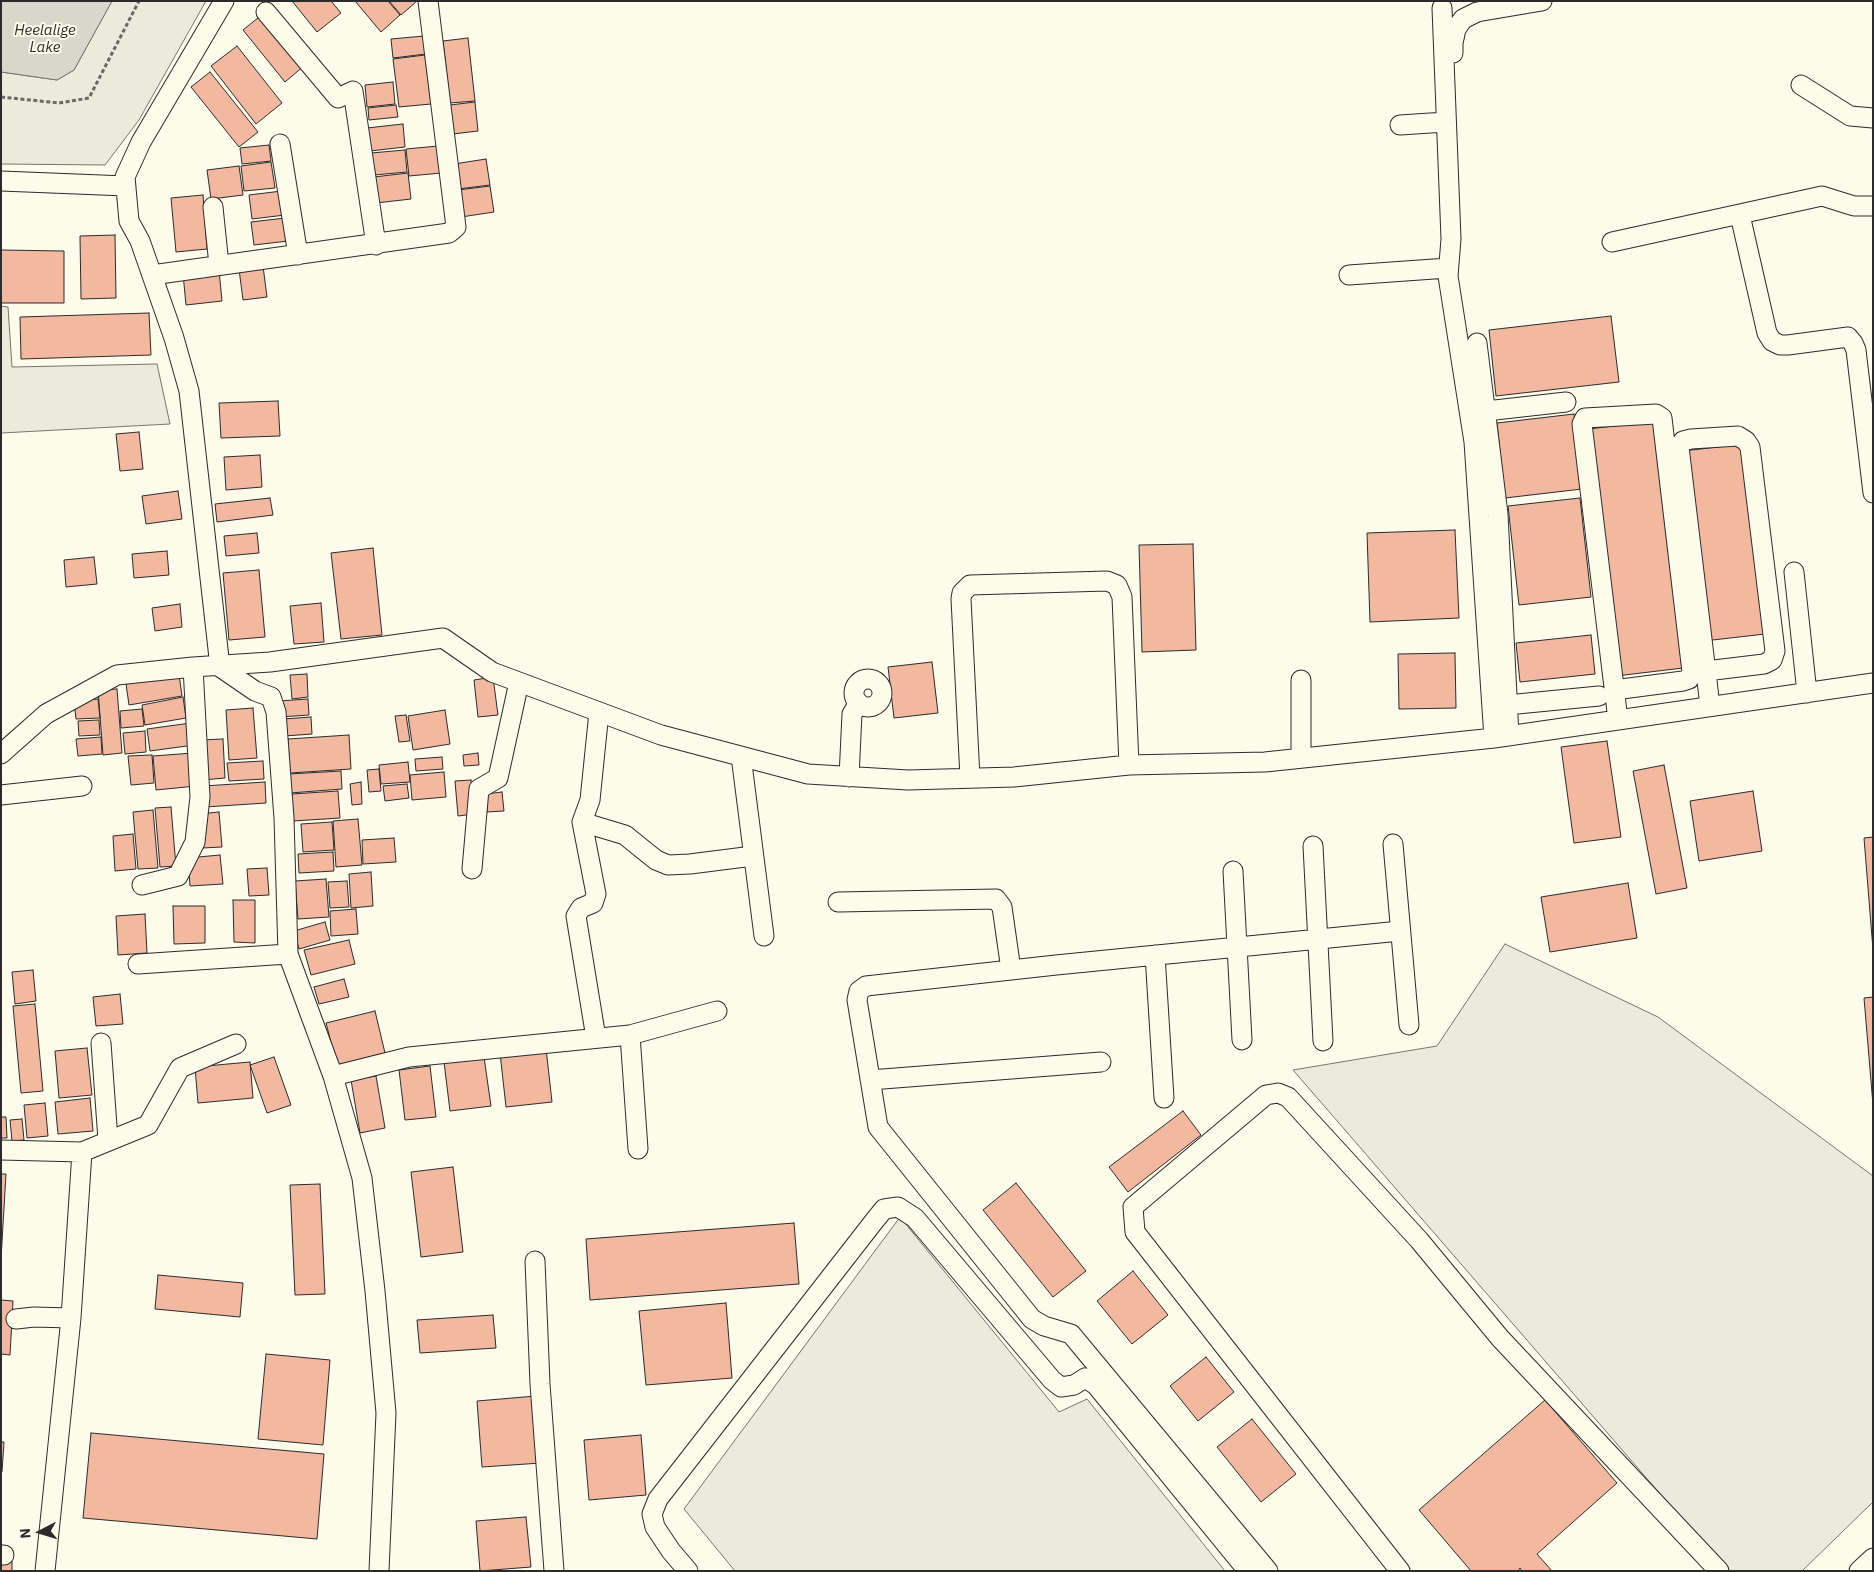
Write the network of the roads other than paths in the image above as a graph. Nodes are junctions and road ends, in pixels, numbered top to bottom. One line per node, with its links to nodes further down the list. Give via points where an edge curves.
1 (224, 1): 12 (street, via 141,142 125,177)
2 (428, 1): 17 (street, via 456,227 449,233)
3 (1542, 1): 20 (street, via 1477,12 1463,20 1456,29 1453,43 1462,248)
4 (1442, 8): 8 (street)
5 (266, 12): 17 (street, via 338,98 353,91)
6 (1801, 86): 7 (street, via 1850,116)
7 (1873, 118)
8 (1446, 122): 9 (street); 20 (street, via 1451,239)
9 (1400, 125)
10 (280, 144): 18 (street)
11 (1, 181): 12 (street)
12 (126, 186): 22 (street, via 129,221)
13 (1873, 206): 15 (street, via 1854,206 1822,196)
14 (213, 207): 19 (street)
15 (1740, 215): 16 (street); 26 (street, via 1767,333 1772,341 1788,345 1848,337 1854,343)
16 (1612, 242)
17 (376, 245): 18 (street)
18 (298, 255): 19 (street)
19 (219, 265): 22 (street)
20 (1449, 265): 21 (street); 41 (street, via 1448,276 1474,442)
21 (1349, 274)
22 (152, 275): 28 (street, via 190,391)
23 (1477, 343): 25 (street)
24 (1566, 402): 25 (street)
25 (1486, 411): 37 (street, via 1498,514)
26 (1873, 494)
27 (1794, 572): 34 (street)
28 (220, 666): 29 (street); 32 (street, via 443,638 492,672); 62 (street, via 255,691 271,697 276,712 284,818)
29 (193, 667): 42 (street, via 117,675 46,714); 56 (street, via 200,797 195,842 178,876)
30 (1706, 671): 30 (street, via 1679,448 1683,441 1738,436 1750,446 1774,651 1772,660 1764,664); 38 (street)
31 (1301, 680): 44 (street)
32 (519, 682): 39 (street); 54 (street, via 498,778 479,789)
33 (1873, 683): 34 (street)
34 (1807, 692): 38 (street)
35 (1607, 693): 35 (street, via 1582,424 1585,418 1656,414 1662,418 1692,672 1689,679 1683,681); 37 (street); 40 (street)
36 (859, 703): 46 (street, via 852,714)
37 (1507, 705): 41 (street)
38 (1710, 706): 40 (street)
39 (599, 712): 43 (street, via 660,735); 50 (street, via 590,800)
40 (1618, 720): 41 (street)
41 (1502, 737): 44 (street)
42 (1, 754)
43 (741, 756): 46 (street, via 808,774); 53 (street)
44 (1301, 758): 45 (street, via 1265,762)
45 (1128, 765): 47 (street, via 1014,777); 47 (street, via 1122,597 1117,585 1107,581 970,585 962,593 961,600)
46 (850, 777): 47 (street, via 908,780)
47 (970, 778)
48 (82, 786): 49 (street)
49 (1, 796)
50 (582, 822): 53 (street, via 624,835 656,860 668,865); 69 (street, via 596,894 593,903 581,908 576,916)
51 (1393, 844): 58 (street)
52 (1313, 846): 60 (street)
53 (753, 856): 59 (street)
54 (472, 869)
55 (1233, 871): 61 (street)
56 (142, 885)
57 (838, 902): 65 (street, via 996,899 1002,907)
58 (1400, 931): 60 (street); 67 (street)
59 (764, 936)
60 (1318, 938): 61 (street); 71 (street)
61 (1237, 946): 63 (street); 70 (street)
62 (288, 954): 64 (street); 75 (street)
63 (1155, 955): 65 (street); 77 (street)
64 (138, 964)
65 (1011, 970): 76 (street, via 866,986 858,991)
66 (717, 1011): 68 (street)
67 (1409, 1025)
68 (630, 1035): 69 (street); 79 (street)
69 (596, 1038): 75 (street, via 409,1057)
70 (1242, 1040)
71 (1324, 1041)
72 (101, 1043): 78 (street)
73 (236, 1044): 78 (street, via 180,1068 148,1125)
74 (1101, 1062): 76 (street)
75 (333, 1076): 87 (street, via 362,1178 375,1291 386,1413)
76 (870, 1080): 91 (street, via 878,1127 1032,1319 1071,1334)
77 (1164, 1098)
78 (108, 1140): 81 (street)
79 (638, 1149)
80 (1, 1150): 81 (street)
81 (82, 1152): 83 (street)
82 (535, 1261): 88 (street, via 540,1384)
83 (71, 1318): 84 (street); 86 (street)
84 (16, 1320)
85 (1873, 1558): 94 (street)
86 (45, 1571)
87 (379, 1571)
88 (554, 1571)
89 (688, 1571): 90 (street, via 655,1527 652,1514 658,1499 884,1209 898,1207 915,1218 1052,1380 1061,1387 1085,1378 1096,1384)
90 (1248, 1571)
91 (1268, 1571)
92 (1400, 1571): 93 (street, via 1135,1232 1133,1207 1266,1095 1278,1093 1288,1097 1419,1240 1500,1338)
93 (1719, 1571)
94 (1859, 1571)

